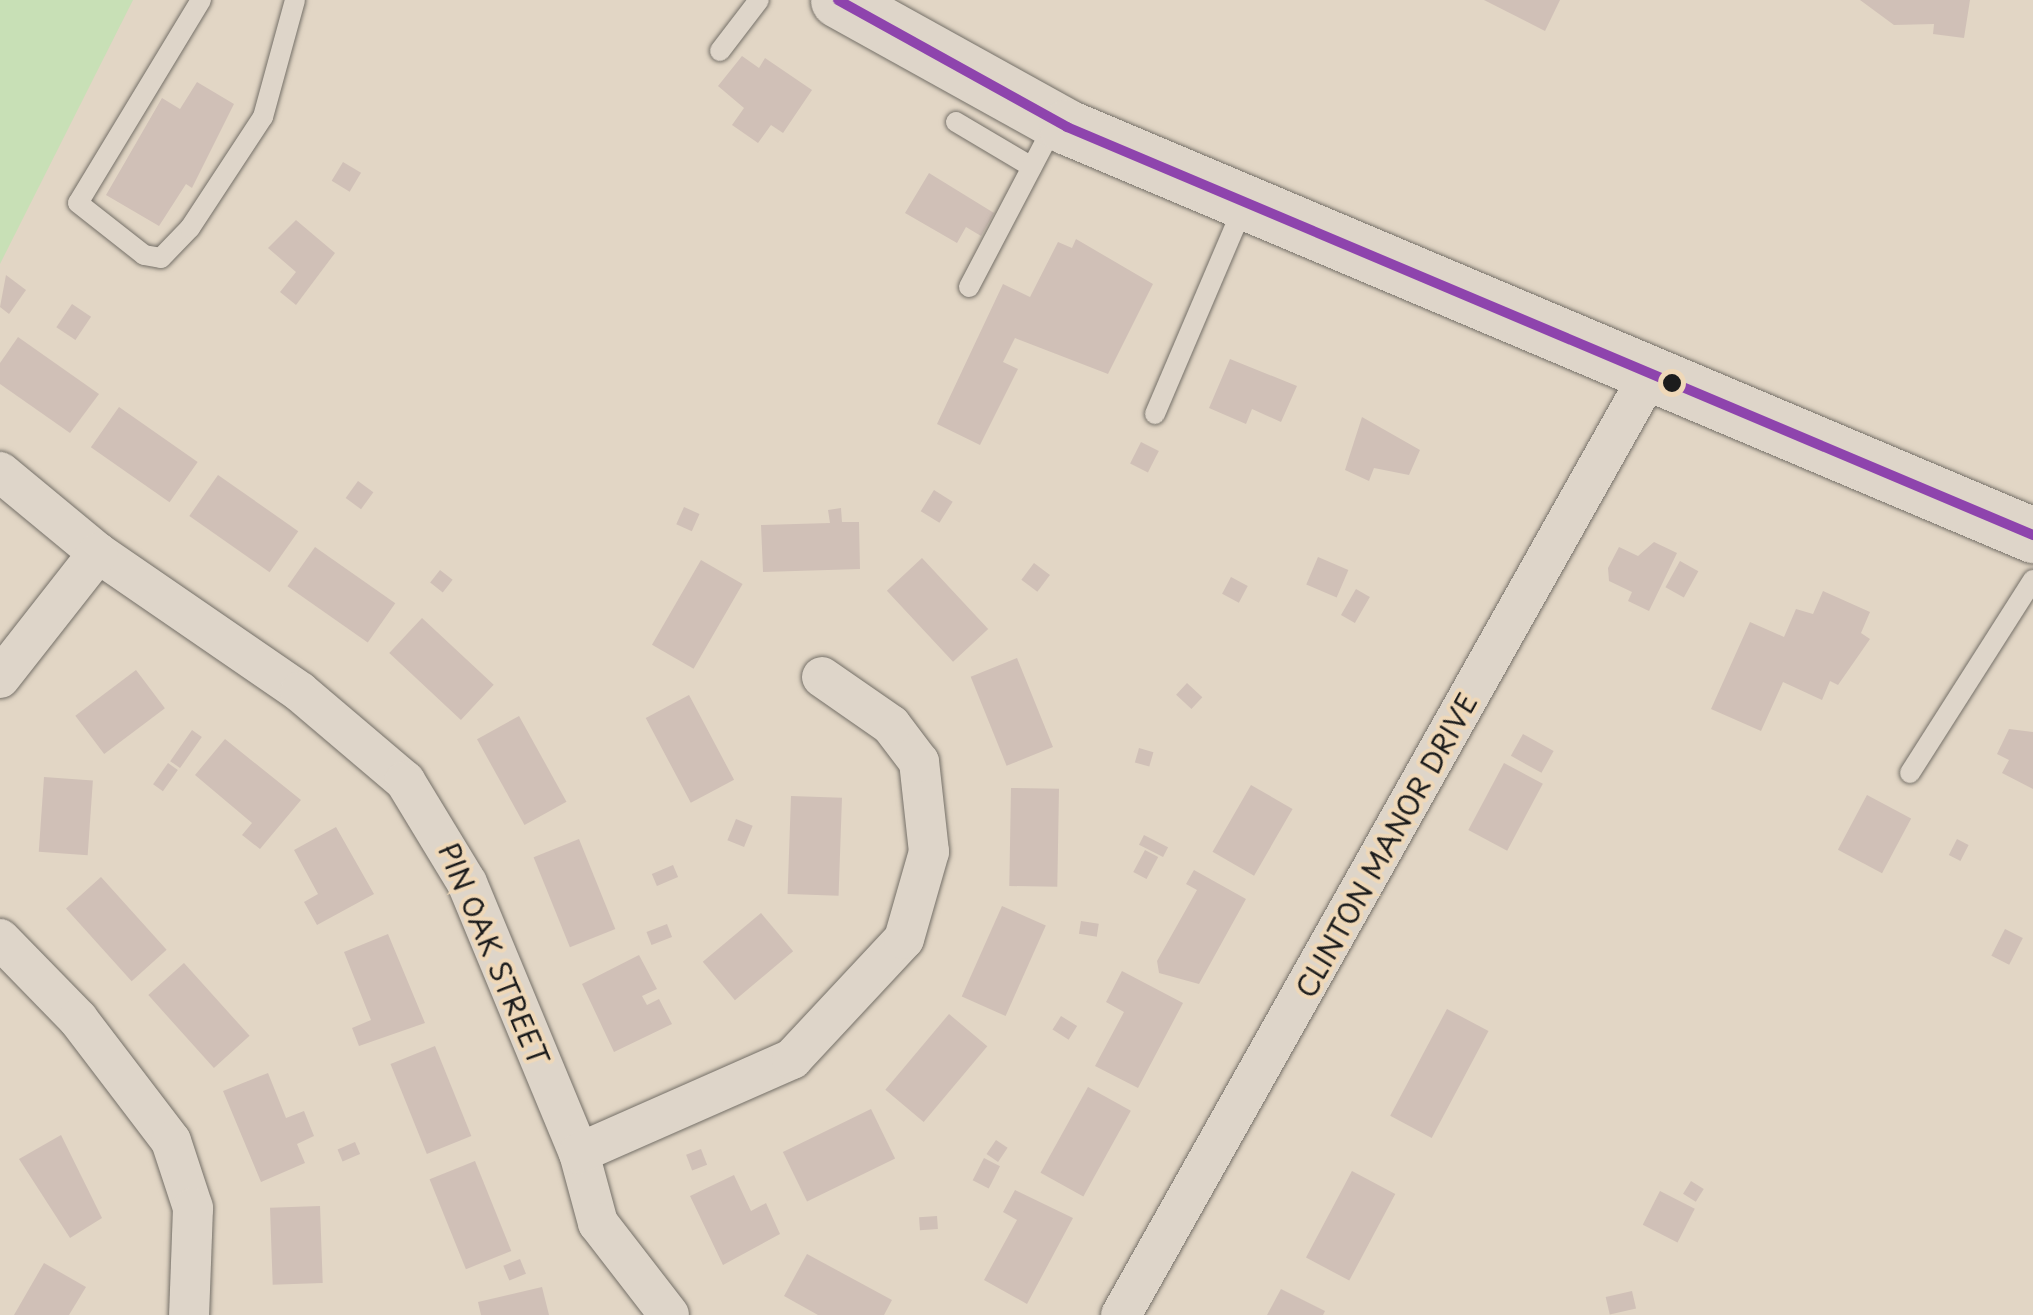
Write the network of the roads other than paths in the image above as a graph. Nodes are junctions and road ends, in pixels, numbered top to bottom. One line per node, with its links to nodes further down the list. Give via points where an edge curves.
1 (201, 0): 2 (lane, via 109,141 78,203 144,256 161,258 263,117)
2 (295, 0)
3 (759, 0): 5 (lane)
4 (838, 0): 7 (main road)
5 (720, 51)
6 (956, 122): 7 (lane)
7 (1044, 145): 8 (main road); 9 (lane)
8 (1246, 201): 10 (main road); 11 (lane)
9 (969, 288)
10 (1650, 374): 13 (main road); 23 (street, CLINTON MANOR DRIVE)
11 (1155, 414)
12 (0, 472): 14 (street, PIN OAK STREET)
13 (2033, 535)
14 (98, 553): 17 (street); 20 (street, PIN OAK STREET, via 300,692 415,794 460,868)
15 (2033, 580): 18 (lane)
16 (822, 677): 20 (street, via 891,724 919,762 928,852 904,938 792,1058)
17 (0, 678)
18 (1910, 773)
19 (0, 939): 21 (street, via 78,1018 171,1141 193,1208)
20 (580, 1153): 22 (street, PIN OAK STREET, via 598,1223)
21 (189, 1315)
22 (670, 1315)
23 (1121, 1315)

